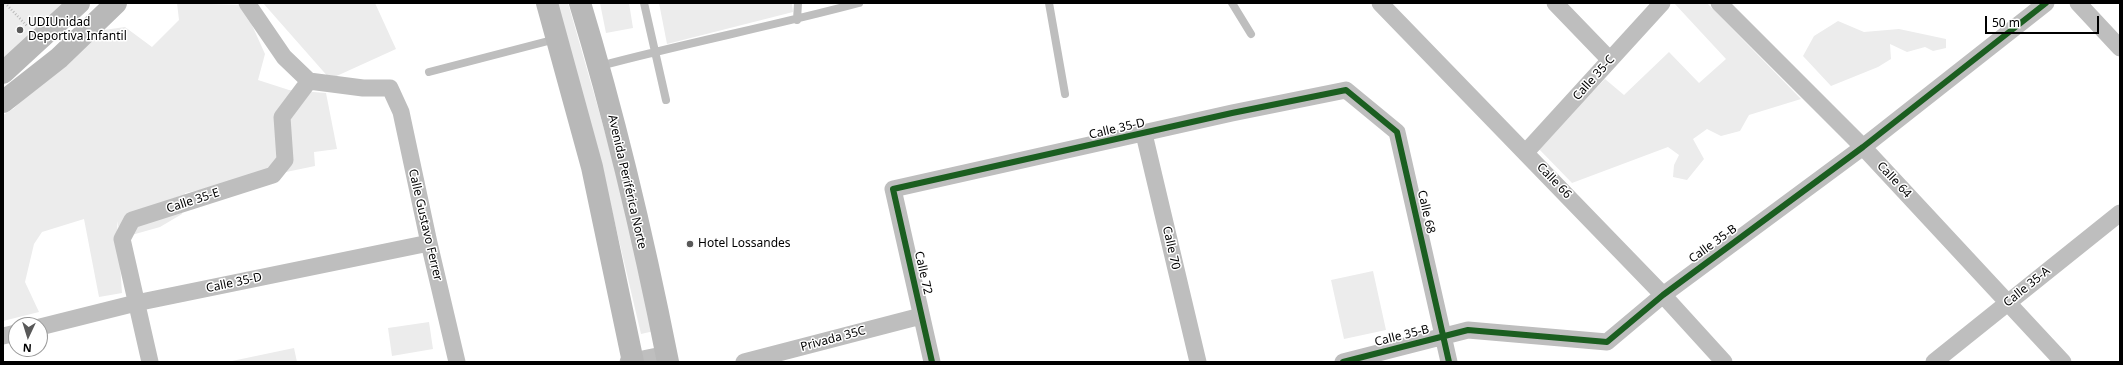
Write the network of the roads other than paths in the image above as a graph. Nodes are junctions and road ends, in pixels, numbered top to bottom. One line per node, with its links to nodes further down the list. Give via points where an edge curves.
1 (79, 3): 25 (main road)
2 (116, 3): 30 (main road, via 59,58)
3 (247, 3): 26 (street, via 284,58)
4 (547, 3): 19 (main road)
5 (580, 3): 23 (main road, Avenida Periférica Norte)
6 (644, 3): 21 (lane)
7 (798, 3): 17 (lane)
8 (859, 3): 17 (lane)
9 (1049, 3): 28 (lane)
10 (1232, 3): 18 (lane)
11 (1380, 3): 33 (street, Calle 66)
12 (1555, 3): 22 (street)
13 (1662, 3): 22 (street, Calle 35-C)
14 (1719, 3): 32 (street, Calle 64)
15 (2046, 3): 32 (street, Calle 35-B)
16 (2078, 3): 20 (street)
17 (797, 20): 21 (lane)
18 (1251, 34)
19 (557, 39): 24 (lane); 46 (main road, via 592,167)
20 (2120, 48)
21 (654, 51): 23 (lane); 29 (lane)
22 (1610, 60): 33 (street, Calle 35-C)
23 (599, 66): 43 (main road, Avenida Periférica Norte, via 623,157)
24 (429, 72)
25 (3, 73)
26 (309, 81): 36 (street, Calle Gustavo Ferrer, via 363,88 390,88 401,112); 39 (street, Calle 35-E, via 282,117 286,160 273,175 132,220 122,239)
27 (1346, 90): 31 (street, Calle 35-D); 42 (street, Calle 68, via 1397,132)
28 (1065, 94)
29 (666, 100)
30 (3, 102)
31 (1144, 134): 34 (street, Calle 35-D); 49 (street, Calle 70)
32 (1863, 147): 37 (street, Calle 35-B); 38 (street, Calle 64)
33 (1526, 152): 37 (street, Calle 66)
34 (893, 189): 40 (street, Calle 72)
35 (2120, 213): 38 (street, Calle 35-A)
36 (429, 243): 39 (street, Calle 35-D); 45 (street, Calle Gustavo Ferrer)
37 (1663, 295): 42 (street, Calle 35-B, via 1606,342 1468,330); 52 (street, Calle 66)
38 (2008, 302): 53 (street, Calle 35-A); 54 (street, Calle 64)
39 (136, 304): 41 (street, Calle 35-D); 44 (street)
40 (921, 316): 47 (street, Privada 35C); 48 (street, Calle 72)
41 (48, 325)
42 (1442, 337): 50 (street, Calle 35-B); 51 (street, Calle 68)
43 (668, 358): 46 (street)
44 (150, 362)
45 (457, 362)
46 (631, 362)
47 (744, 362)
48 (932, 362)
49 (1198, 362)
50 (1343, 362)
51 (1449, 362)
52 (1724, 362)
53 (1934, 362)
54 (2063, 362)

